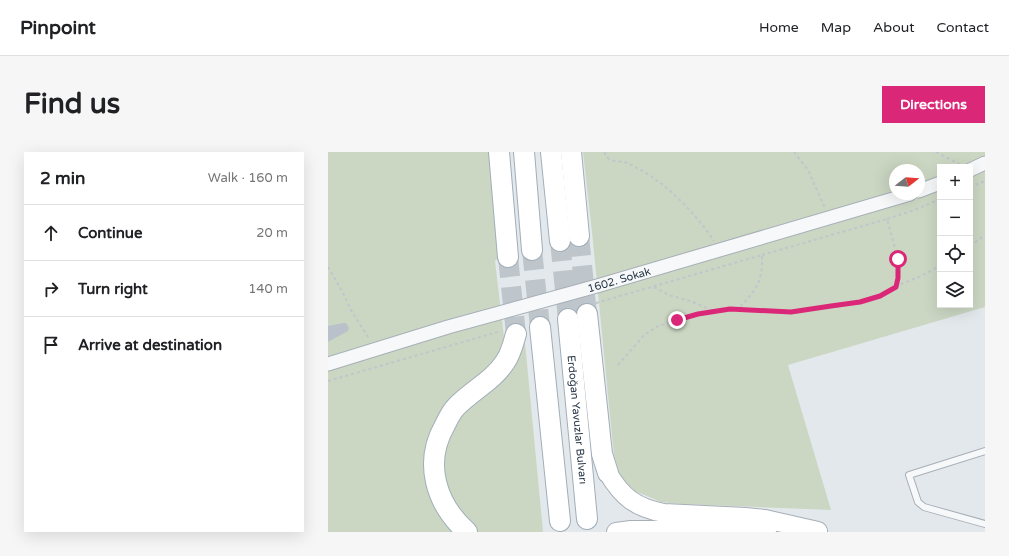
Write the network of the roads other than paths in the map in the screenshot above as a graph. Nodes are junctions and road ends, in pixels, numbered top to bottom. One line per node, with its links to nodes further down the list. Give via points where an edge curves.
1 (499, 152): 13 (main road)
2 (524, 152): 12 (main road)
3 (551, 152): 11 (main road)
4 (571, 152): 10 (main road)
5 (985, 163): 6 (street)
6 (973, 169)
7 (937, 184): 8 (street)
8 (925, 189)
9 (890, 200): 18 (street, 1602. Sokak)
10 (579, 236)
11 (560, 241)
12 (532, 250)
13 (508, 257)
14 (587, 314): 20 (main road, via 602,454)
15 (568, 320): 21 (main road, Erdoğan Yavuzlar Bulvarı)
16 (540, 327): 22 (main road)
17 (516, 334): 24 (main road, via 505,362 490,379 454,409 442,430 435,453 435,479 438,491 443,503)
18 (328, 364)
19 (985, 451): 23 (lane, via 909,475 918,502 924,506)
20 (608, 472): 26 (main road, via 622,494 630,500 664,514 752,517)
21 (587, 519)
22 (560, 521)
23 (985, 524)
24 (467, 532)
25 (616, 532): 26 (main road, via 759,529)
26 (824, 532)

